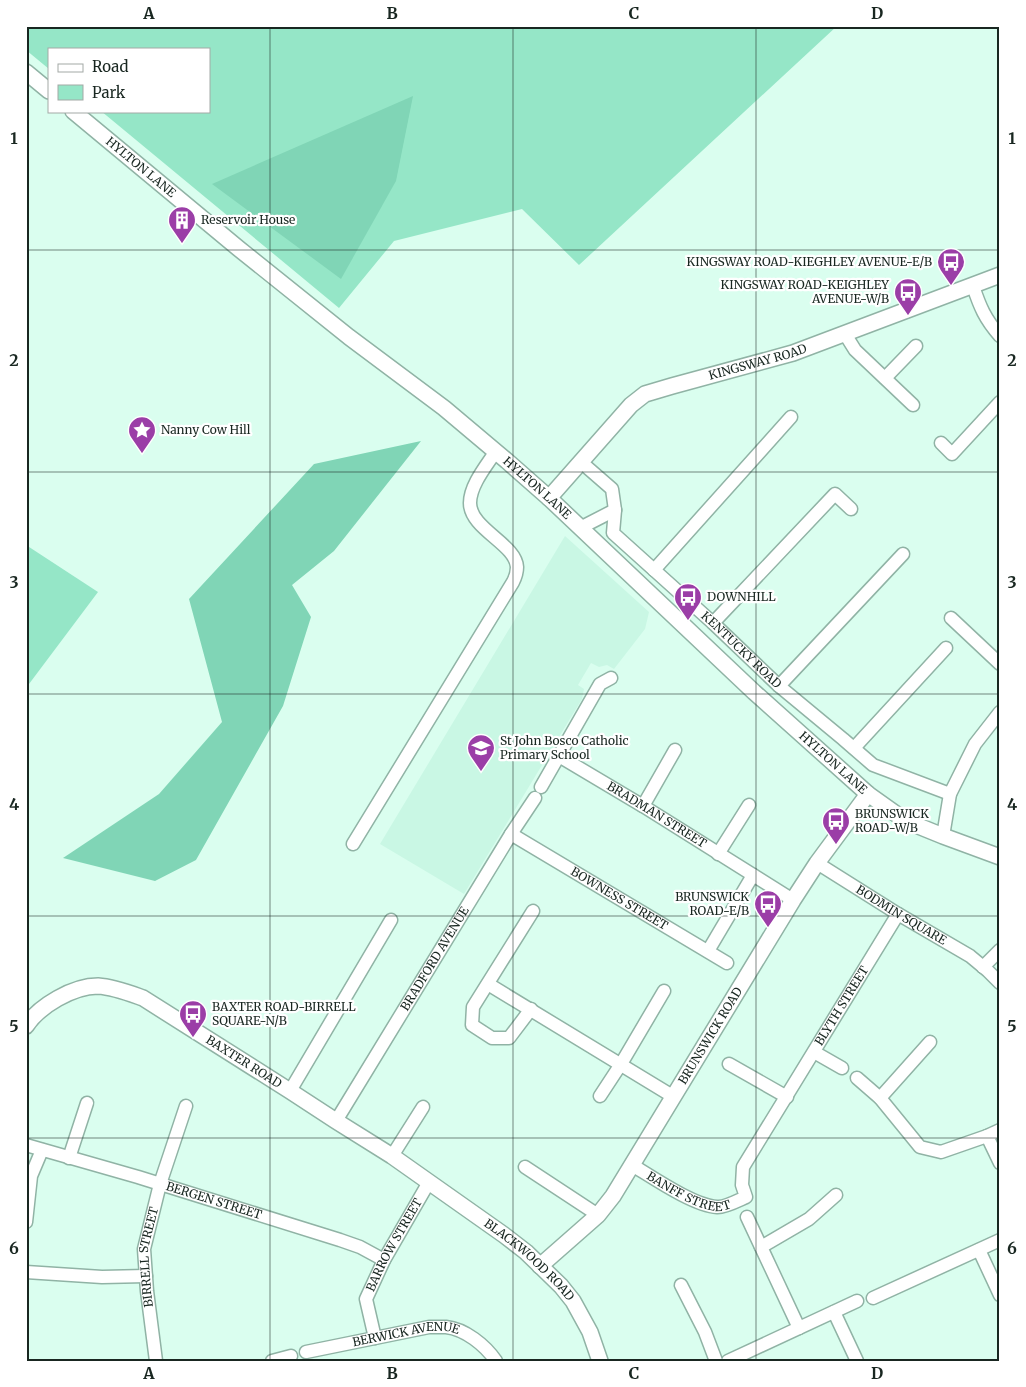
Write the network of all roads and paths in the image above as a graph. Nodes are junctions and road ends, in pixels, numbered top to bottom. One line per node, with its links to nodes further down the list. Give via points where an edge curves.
1 (26, 72): 2 (street)
2 (48, 90)
3 (74, 112): 14 (street, HYLTON LANE, via 253,260)
4 (1000, 275): 5 (street, KINGSWAY ROAD)
5 (973, 286): 6 (street, KINGSWAY ROAD); 7 (street, via 984,315)
6 (845, 334): 9 (street, via 855,350); 15 (street, KINGSWAY ROAD, via 793,353 645,394 631,405)
7 (1000, 336)
8 (916, 346): 9 (street)
9 (885, 378): 11 (street)
10 (1000, 402): 13 (street, via 952,454)
11 (913, 404)
12 (791, 417): 21 (street)
13 (940, 444)
14 (496, 451): 16 (street, HYLTON LANE); 38 (street, via 475,483 470,502 478,521 514,557 517,565 513,582)
15 (581, 462): 16 (street, KINGSWAY ROAD); 18 (street, KENTUCKY ROAD, via 612,489)
16 (549, 498): 19 (street, HYLTON LANE)
17 (851, 508): 23 (street, via 835,494)
18 (616, 510): 19 (street); 21 (street, KENTUCKY ROAD, via 613,534)
19 (580, 528): 32 (street, HYLTON LANE)
20 (903, 554): 27 (street)
21 (654, 570): 23 (street, KENTUCKY ROAD)
22 (951, 618): 25 (street)
23 (713, 623): 27 (street, KENTUCKY ROAD)
24 (946, 648): 29 (street)
25 (1000, 664)
26 (611, 678): 31 (street, BRADFORD AVENUE, via 600,684)
27 (779, 686): 29 (street, KENTUCKY ROAD)
28 (1000, 712): 33 (street, via 975,744)
29 (854, 748): 33 (street, KENTUCKY ROAD, via 873,765)
30 (675, 750): 35 (street)
31 (559, 756): 35 (street, BRADMAN STREET); 36 (street, BRADFORD AVENUE)
32 (868, 794): 37 (street, HYLTON LANE, via 906,820); 41 (street, BRUNSWICK ROAD)
33 (950, 794): 37 (street)
34 (749, 805): 39 (street)
35 (643, 806): 39 (street, BRADMAN STREET)
36 (512, 834): 48 (street, BOWNESS STREET); 70 (street, BRADFORD AVENUE)
37 (943, 836): 40 (street, HYLTON LANE)
38 (354, 844)
39 (718, 854): 42 (street, BRADMAN STREET)
40 (1000, 857)
41 (817, 863): 43 (street, BRUNSWICK ROAD); 45 (street, BODMIN SQUARE)
42 (753, 875): 43 (street, BRADMAN STREET); 48 (street)
43 (793, 900): 64 (street, BRUNSWICK ROAD)
44 (533, 911): 52 (street)
45 (898, 914): 50 (street, BODMIN SQUARE); 57 (street, BLYTH STREET)
46 (391, 920): 62 (street)
47 (1000, 950): 50 (street)
48 (708, 951): 49 (street, BOWNESS STREET)
49 (727, 963)
50 (984, 967): 51 (street, BODMIN SQUARE)
51 (1000, 983)
52 (488, 984): 54 (street); 54 (street, via 473,1007 472,1025 492,1038 509,1038)
53 (664, 991): 58 (street)
54 (531, 1009): 58 (street)
55 (26, 1026): 62 (street, BAXTER ROAD, via 48,1004 66,994 98,986 119,990 143,998)
56 (930, 1042): 66 (street)
57 (814, 1052): 60 (street); 65 (street, BLYTH STREET)
58 (621, 1064): 63 (street); 64 (street)
59 (729, 1064): 65 (street)
60 (842, 1068)
61 (857, 1078): 66 (street)
62 (290, 1091): 70 (street, BAXTER ROAD)
63 (600, 1096)
64 (674, 1097): 78 (street, BRUNSWICK ROAD)
65 (787, 1097): 83 (street, BLYTH STREET, via 743,1167 742,1185)
66 (880, 1098): 72 (street, via 920,1147 941,1152)
67 (87, 1103): 76 (street)
68 (186, 1106): 81 (street, BIRRELL STREET)
69 (423, 1107): 75 (street)
70 (336, 1122): 75 (street, BAXTER ROAD)
71 (1000, 1130): 72 (street)
72 (987, 1136): 77 (street)
73 (26, 1145): 74 (street, BERGEN STREET)
74 (42, 1150): 76 (street, BERGEN STREET); 86 (street, via 31,1176)
75 (392, 1156): 80 (street, BAXTER ROAD)
76 (69, 1158): 81 (street, BERGEN STREET)
77 (1000, 1163)
78 (632, 1165): 83 (street, BANFF STREET, via 684,1196 718,1208); 84 (street, BRUNSWICK ROAD)
79 (525, 1167): 84 (street)
80 (429, 1182): 90 (street, BARROW STREET); 91 (street, BLACKWOOD ROAD, via 504,1235)
81 (160, 1184): 90 (street, BERGEN STREET, via 340,1240); 93 (street, BIRRELL STREET, via 144,1249)
82 (836, 1194): 88 (street, via 809,1219)
83 (746, 1197)
84 (598, 1215): 91 (street, BRUNSWICK ROAD)
85 (747, 1217): 88 (street)
86 (26, 1222)
87 (1000, 1240): 89 (street)
88 (761, 1247): 99 (street)
89 (979, 1250): 95 (street); 96 (street)
90 (384, 1260): 100 (street, BARROW STREET, via 366,1299)
91 (540, 1266): 106 (street, BLACKWOOD ROAD, via 573,1301 590,1332)
92 (26, 1272): 93 (street)
93 (146, 1276): 103 (street, BIRRELL STREET)
94 (681, 1285): 107 (street)
95 (1000, 1295)
96 (873, 1298)
97 (857, 1301): 98 (street)
98 (834, 1312): 99 (street); 109 (street)
99 (799, 1328): 108 (street)
100 (376, 1338): 101 (street, BERWICK AVENUE); 105 (street, BERWICK AVENUE, via 429,1327 448,1327 486,1348)
101 (306, 1352)
102 (291, 1356): 104 (street)
103 (156, 1361)
104 (272, 1361)
105 (496, 1361)
106 (600, 1361)
107 (716, 1361)
108 (728, 1361)
109 (857, 1361)

